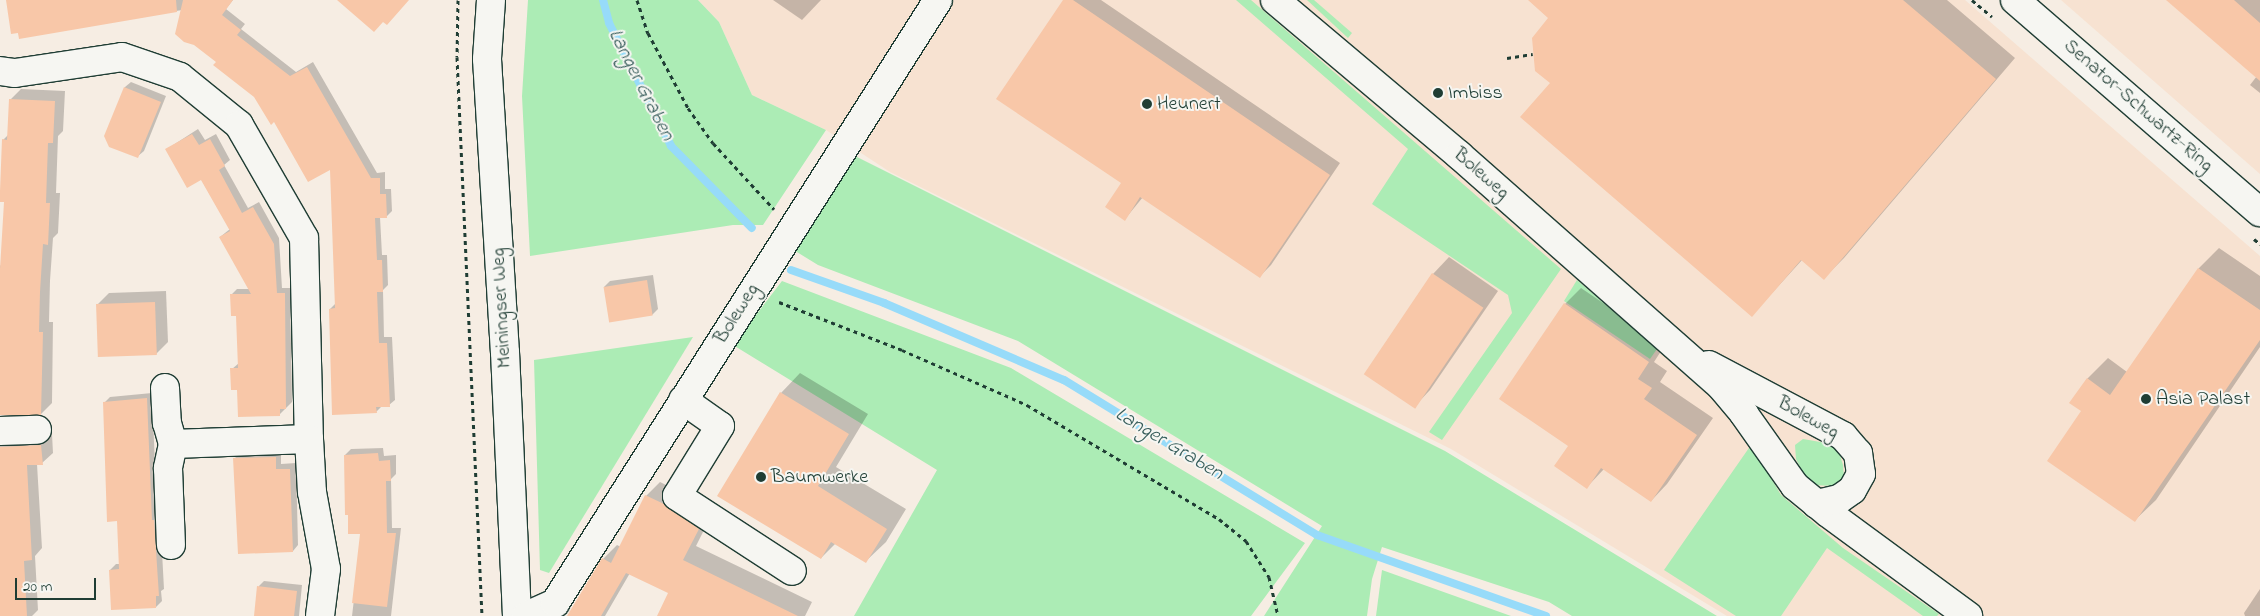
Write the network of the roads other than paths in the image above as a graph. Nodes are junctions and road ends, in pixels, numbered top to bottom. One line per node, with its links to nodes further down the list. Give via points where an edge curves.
1 (491, 0): 18 (street, Meiningser Weg, via 487,60)
2 (938, 0): 9 (street, Boleweg)
3 (1275, 0): 7 (street, Boleweg, via 1459,155)
4 (2015, 0): 6 (street, Senator-Schwartz-Ring)
5 (0, 71): 12 (street, via 15,73 122,57 180,77 239,125 304,238)
6 (2260, 212)
7 (1683, 352): 14 (street, Boleweg, via 1720,385 1795,486); 14 (street, Boleweg, via 1843,436 1858,454 1861,474 1852,490 1839,499)
8 (165, 388): 13 (street, via 167,423)
9 (683, 400): 16 (street, via 720,426 677,496); 19 (street, Boleweg, via 555,603)
10 (0, 430): 11 (street)
11 (37, 430)
12 (309, 439): 13 (street); 17 (street, via 312,492 326,569)
13 (173, 444): 15 (street, via 168,468)
14 (1817, 504): 20 (street, Boleweg)
15 (171, 544)
16 (792, 572)
17 (320, 616)
18 (517, 616)
19 (526, 616)
20 (1968, 616)

